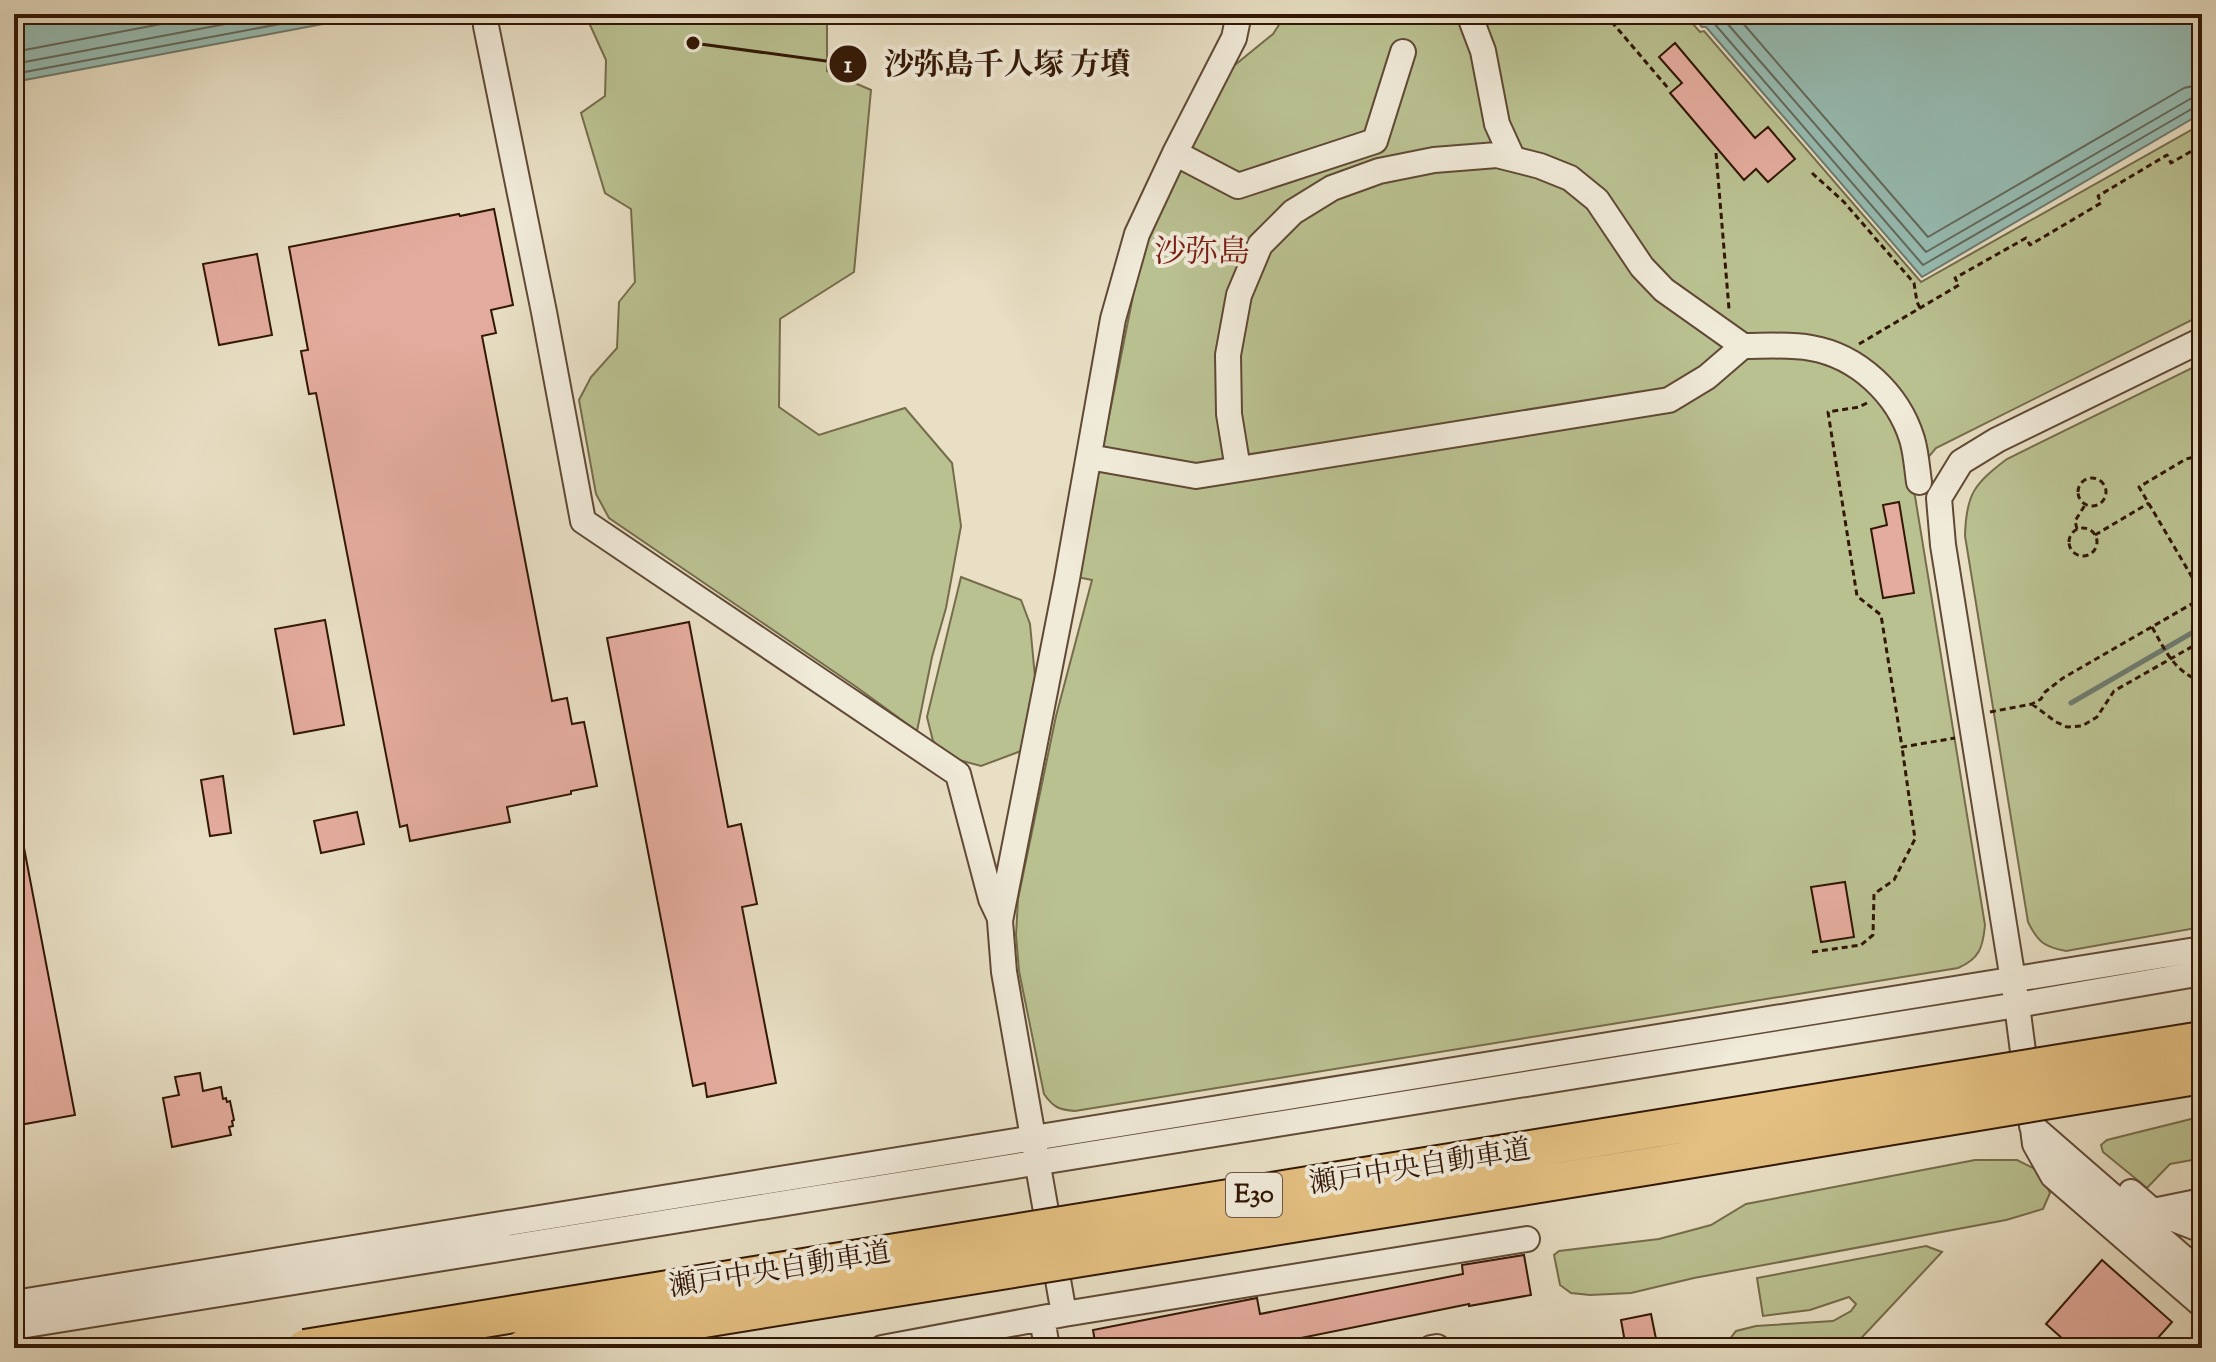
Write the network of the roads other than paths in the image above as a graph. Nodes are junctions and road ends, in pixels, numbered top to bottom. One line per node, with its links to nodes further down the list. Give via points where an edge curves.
1 (1239, 14): 5 (street, via 1234,38)
2 (1469, 14): 6 (street, via 1483,51 1497,124)
3 (486, 26): 12 (street, via 583,521 958,774)
4 (1403, 52): 5 (street, via 1375,141 1238,186)
5 (1175, 153): 9 (street, via 1133,248 1113,319)
6 (1513, 159): 7 (street, via 1570,178 1597,200 1653,279); 10 (street, via 1497,155 1434,160 1367,175 1332,188 1293,212 1260,245 1239,295 1228,355 1229,414)
7 (1735, 340): 10 (street, via 1707,377 1669,400); 11 (street, via 1809,347 1857,365 1898,406 1912,439)
8 (2202, 340): 15 (street, via 1997,440 1961,462 1939,498)
9 (1089, 457): 10 (street, via 1196,476); 12 (street)
10 (1238, 469)
11 (1919, 482)
12 (1000, 921): 20 (street)
13 (2202, 949): 15 (street)
14 (2202, 973): 16 (street)
15 (2013, 981): 16 (street); 20 (street)
16 (2017, 1005): 19 (street); 20 (street)
17 (2202, 1040): 31 (highway, 瀬戸中央自動車道 / E30, bridge)
18 (2202, 1075): 32 (highway, 瀬戸中央自動車道 / E30, bridge)
19 (2032, 1126): 22 (street, via 2080,1149); 26 (street); 28 (street, via 2035,1144 2053,1176)
20 (1035, 1150): 27 (street); 29 (street); 30 (street)
21 (2202, 1204): 22 (street)
22 (2153, 1211): 23 (street); 24 (street)
23 (2202, 1215)
24 (2202, 1230)
25 (1527, 1239): 29 (street)
26 (2202, 1274)
27 (14, 1303)
28 (2202, 1305)
29 (1053, 1316): 33 (street); 34 (street)
30 (14, 1327)
31 (305, 1348)
32 (524, 1348)
33 (882, 1348)
34 (1047, 1348)

